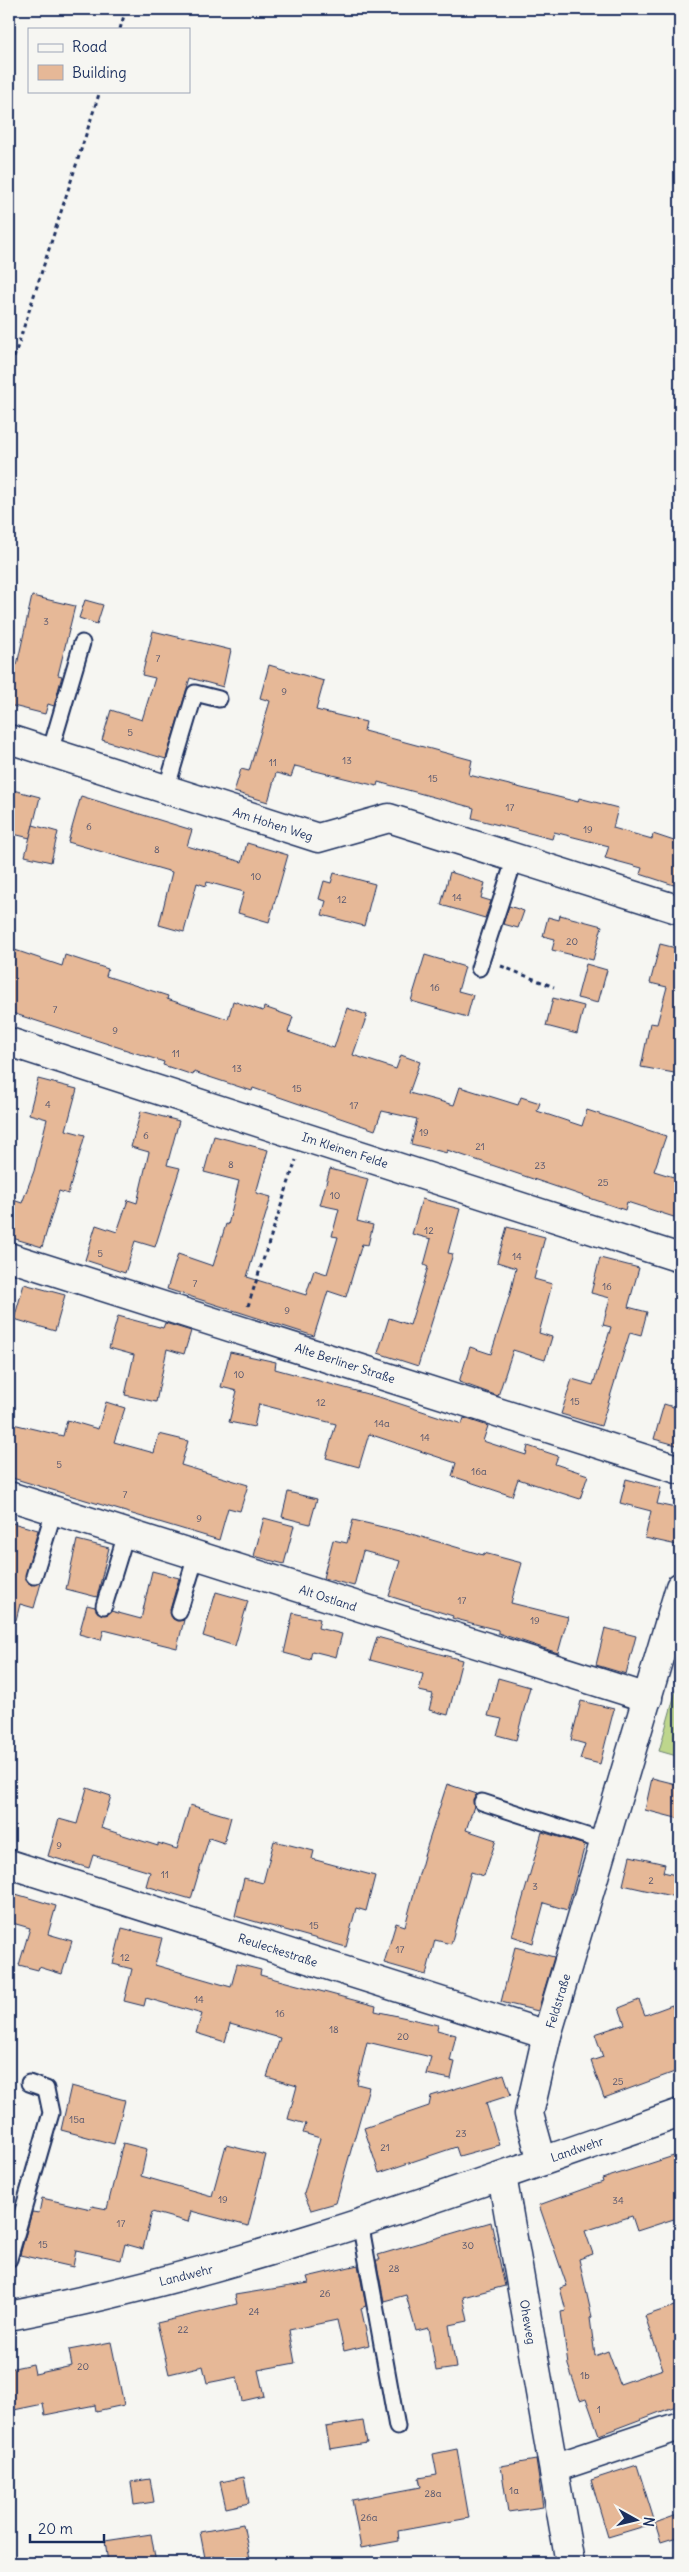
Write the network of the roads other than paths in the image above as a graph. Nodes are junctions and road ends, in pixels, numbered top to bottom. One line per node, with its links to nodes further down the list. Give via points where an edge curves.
1 (82, 643): 4 (lane)
2 (219, 699): 5 (lane, via 195,693)
3 (9, 739): 4 (street, Am Hohen Weg)
4 (50, 752): 5 (street, Am Hohen Weg)
5 (166, 790): 6 (street, Am Hohen Weg, via 318,838 389,818)
6 (515, 858): 7 (street, Am Hohen Weg); 8 (lane)
7 (680, 910)
8 (480, 964)
9 (9, 1042): 11 (street, Im Kleinen Felde)
10 (9, 1257): 12 (street, Alte Berliner Straße)
11 (680, 1258)
12 (680, 1470)
13 (9, 1496): 14 (street, Alt Ostland)
14 (54, 1511): 15 (street, Alt Ostland); 17 (lane)
15 (126, 1534): 16 (street, Alt Ostland); 19 (lane)
16 (196, 1556): 20 (lane); 21 (street, Alt Ostland)
17 (34, 1576)
18 (680, 1587): 21 (street, Feldstraße)
19 (104, 1606)
20 (179, 1612)
21 (648, 1698): 23 (street, Feldstraße)
22 (482, 1802): 23 (lane)
23 (605, 1842): 25 (street, Feldstraße)
24 (9, 1864): 25 (street, Reuleckestraße)
25 (548, 2035): 28 (street, Feldstraße, via 529,2114)
26 (29, 2083): 31 (lane, via 46,2089 51,2113)
27 (680, 2113): 28 (street, Landwehr)
28 (542, 2161): 29 (street, Landwehr)
29 (502, 2176): 30 (street, Landwehr); 35 (street, Oheweg)
30 (360, 2222): 32 (street, Landwehr, via 248,2259); 34 (lane)
31 (9, 2259)
32 (9, 2316)
33 (680, 2426): 35 (street)
34 (397, 2427)
35 (554, 2468): 36 (street, Oheweg)
36 (570, 2563)

